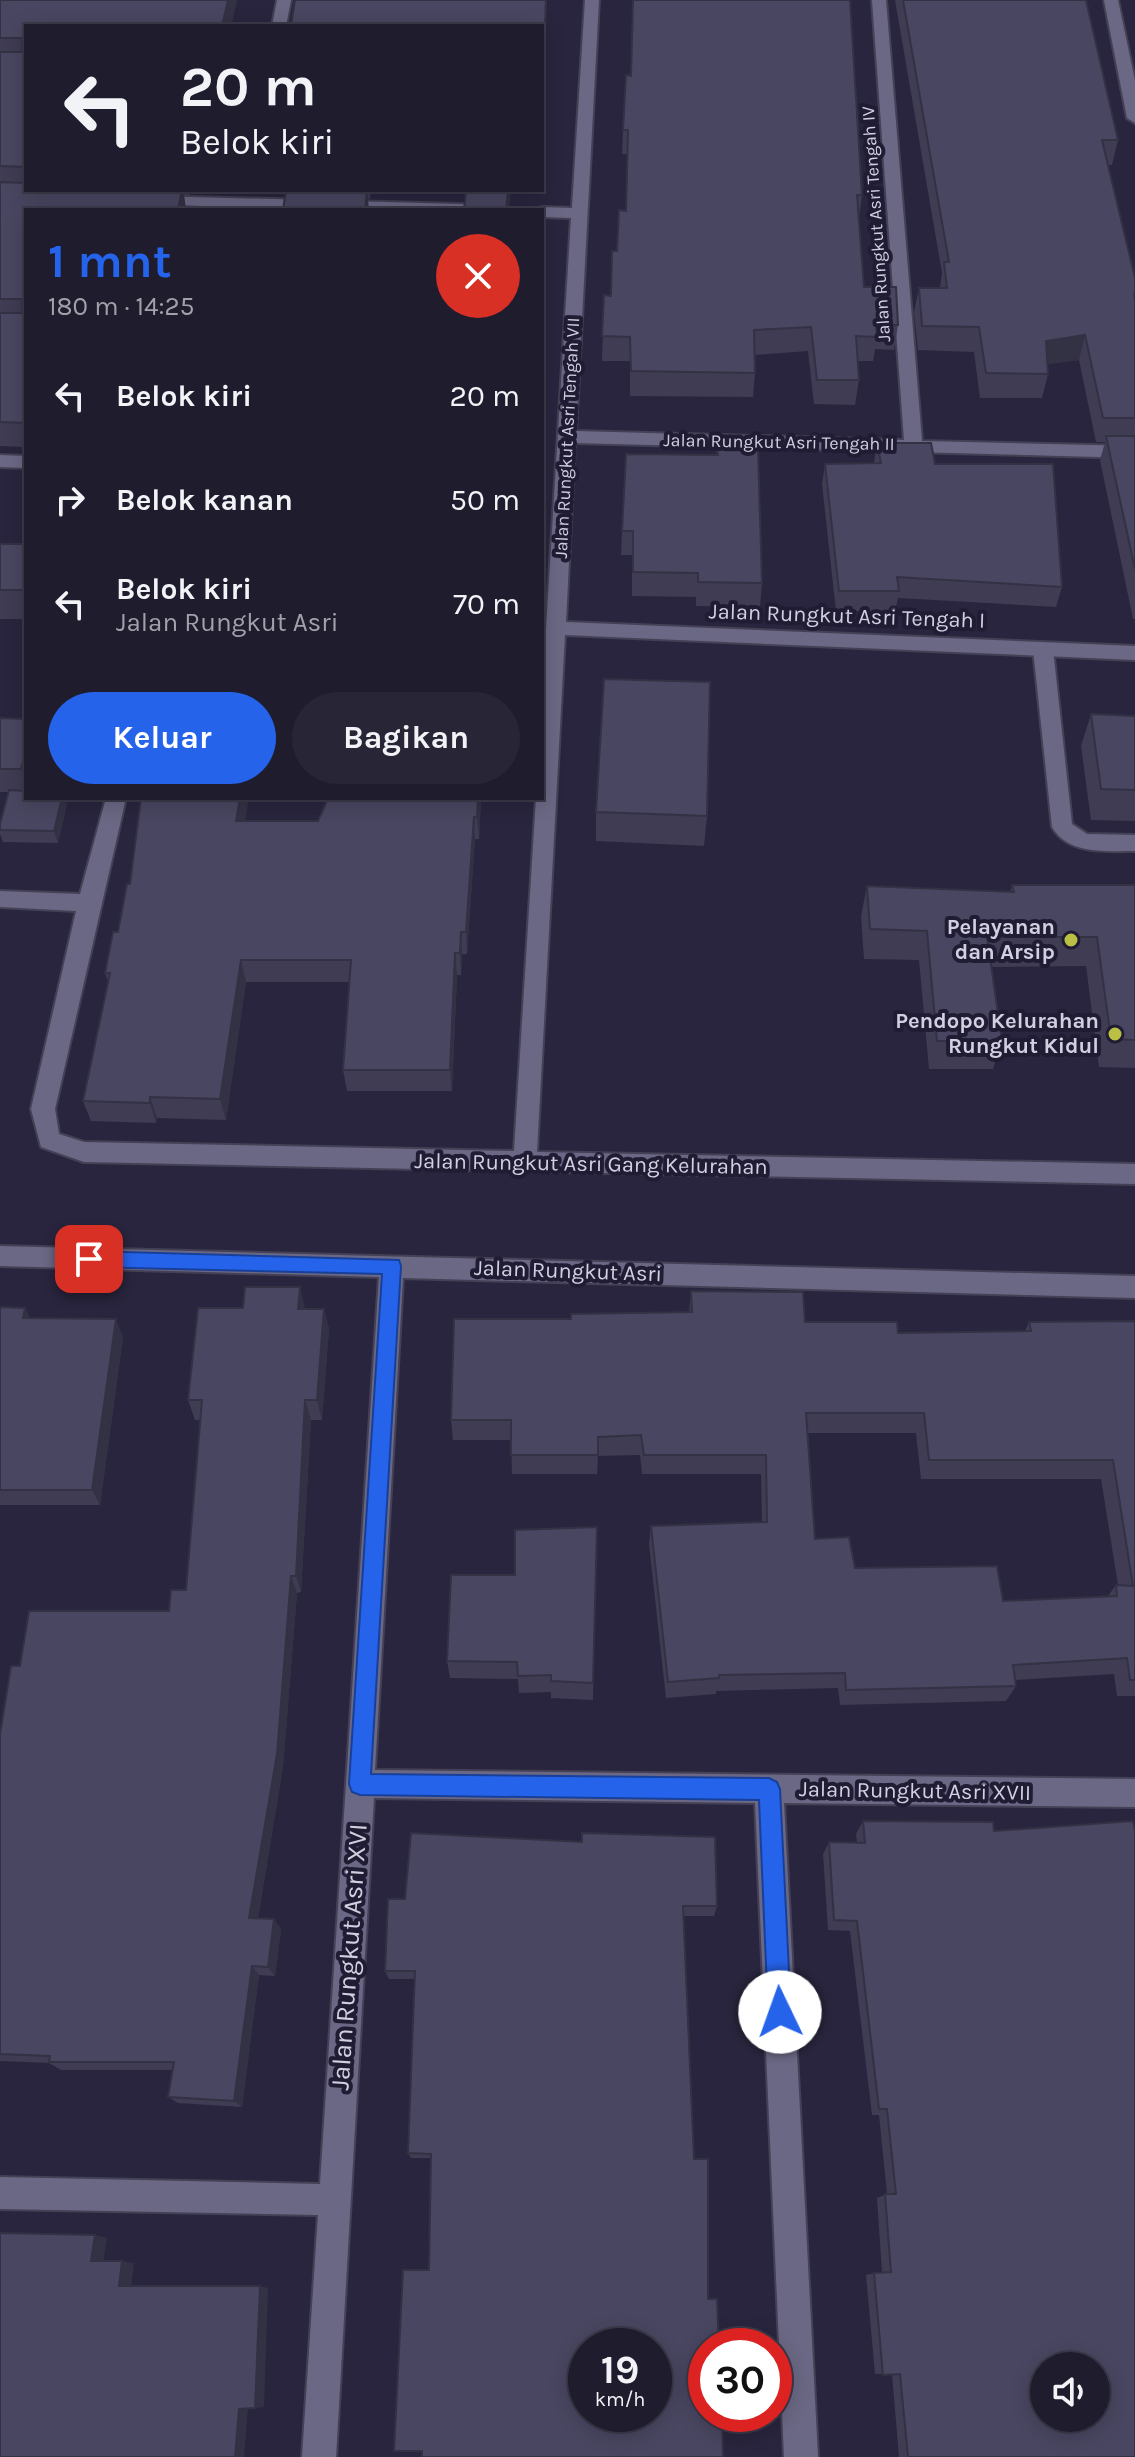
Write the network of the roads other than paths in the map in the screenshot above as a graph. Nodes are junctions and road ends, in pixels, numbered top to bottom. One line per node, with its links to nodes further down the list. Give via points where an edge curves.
1 (284, 0): 5 (street)
2 (592, 0): 11 (street, Jalan Rungkut Asri Tengah VII)
3 (879, 0): 13 (street, Jalan Rungkut Asri Tengah IV)
4 (1111, 0): 6 (street)
5 (279, 24)
6 (1135, 118)
7 (137, 201): 8 (street)
8 (243, 201): 9 (street)
9 (441, 208)
10 (544, 212): 11 (street)
11 (580, 213): 12 (street, Jalan Rungkut Asri Tengah VII)
12 (567, 437): 13 (street, Jalan Rungkut Asri Tengah II); 17 (street, Jalan Rungkut Asri Tengah VII)
13 (913, 446): 14 (street, Jalan Rungkut Asri Tengah II)
14 (1135, 452)
15 (0, 461): 16 (street)
16 (24, 462)
17 (556, 628): 18 (street, Jalan Rungkut Asri Tengah I); 24 (street, Jalan Rungkut Asri Tengah VII)
18 (1043, 649): 19 (street, Jalan Rungkut Asri Tengah I); 21 (street, via 1062,827 1083,842)
19 (1135, 653)
20 (115, 800): 23 (street)
21 (1135, 843)
22 (0, 899): 23 (street)
23 (89, 903): 24 (street, Jalan Rungkut Asri Gang Kelurahan, via 43,1109 49,1140 84,1152)
24 (525, 1163): 25 (street, Jalan Rungkut Asri Gang Kelurahan)
25 (1135, 1174)
26 (0, 1256): 27 (street, Jalan Rungkut Asri)
27 (392, 1266): 28 (street, Jalan Rungkut Asri); 29 (street, Jalan Rungkut Asri XVI)
28 (1135, 1287)
29 (360, 1784): 30 (street, Jalan Rungkut Asri XVII); 33 (street, Jalan Rungkut Asri XVI)
30 (769, 1789): 31 (street, Jalan Rungkut Asri XVII); 35 (street)
31 (1135, 1793)
32 (0, 2193): 33 (street)
33 (334, 2200): 34 (street, Jalan Rungkut Asri XVI)
34 (319, 2457)
35 (801, 2457)

